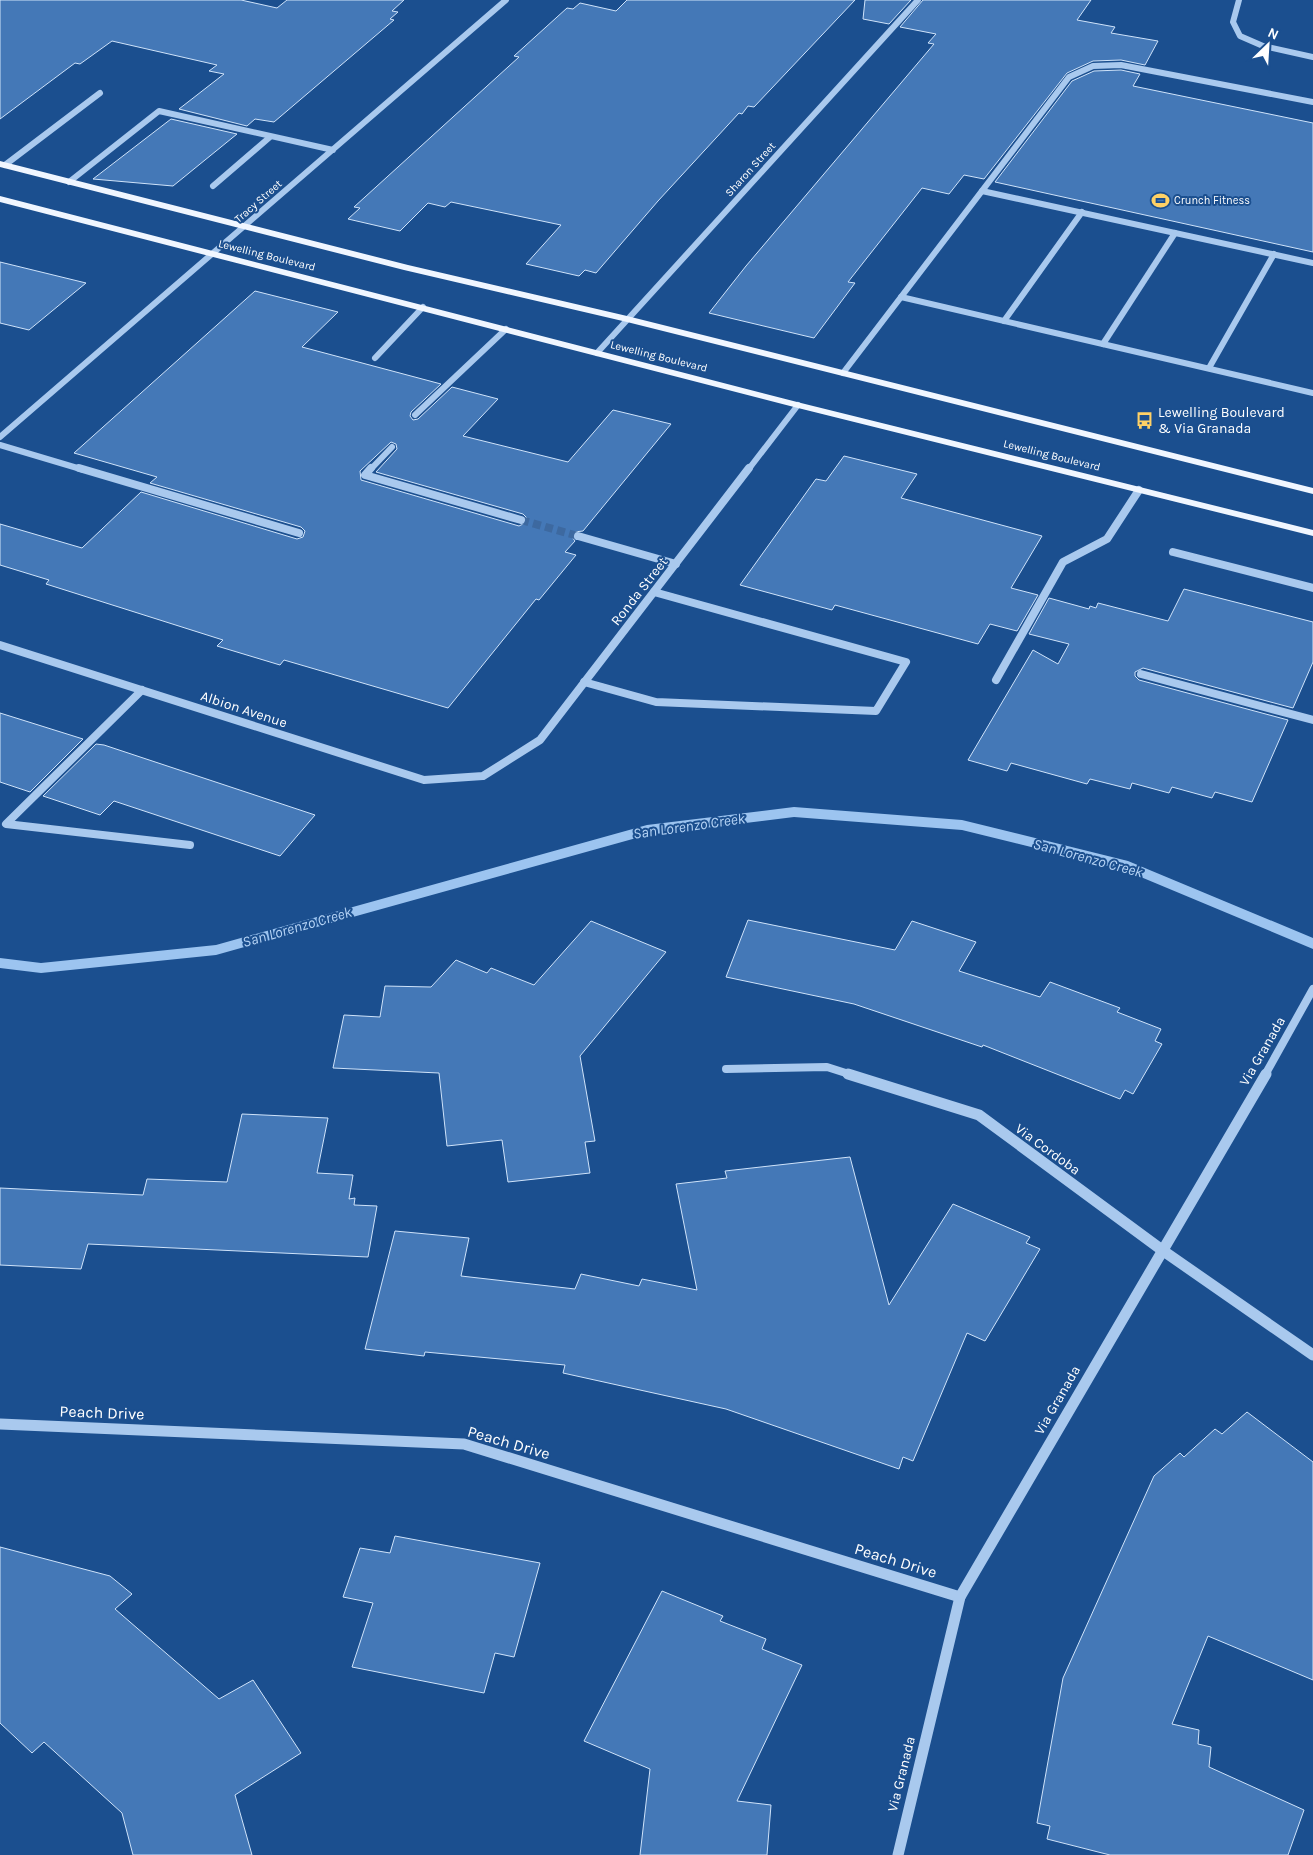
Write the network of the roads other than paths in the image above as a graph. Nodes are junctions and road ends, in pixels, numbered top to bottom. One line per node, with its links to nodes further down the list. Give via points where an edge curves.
1 (506, 0): 8 (street, Tracy Street)
2 (918, 0): 22 (street, Sharon Street)
3 (1239, 0): 4 (street, via 1233,22 1240,36 1263,46)
4 (1313, 57)
5 (100, 93): 9 (street)
6 (1313, 102): 12 (street, via 1140,67 1117,64 1093,66 1069,77)
7 (270, 137): 8 (street); 10 (street, via 159,111); 11 (street)
8 (333, 150): 15 (street, Tracy Street)
9 (2, 165): 10 (main road, Lewelling Boulevard)
10 (69, 182): 15 (main road, Lewelling Boulevard)
11 (212, 186)
12 (982, 191): 14 (street); 20 (lane)
13 (0, 199): 17 (main road, Lewelling Boulevard)
14 (1082, 212): 16 (street); 23 (street)
15 (244, 227): 17 (street, Tracy Street); 22 (main road, Lewelling Boulevard)
16 (1175, 232): 18 (street); 25 (street)
17 (211, 254): 21 (main road, Lewelling Boulevard); 33 (street, Tracy Street)
18 (1274, 254): 19 (street); 28 (street)
19 (1313, 263)
20 (901, 297): 23 (street); 29 (street)
21 (423, 307): 24 (main road, Lewelling Boulevard); 27 (street)
22 (627, 319): 26 (street, Sharon Street); 29 (main road, Lewelling Boulevard)
23 (1004, 321): 25 (street)
24 (506, 329): 26 (main road, Lewelling Boulevard); 32 (street)
25 (1103, 344): 28 (street)
26 (597, 353): 31 (main road, Lewelling Boulevard)
27 (375, 358)
28 (1209, 368): 30 (street)
29 (843, 373): 37 (main road, Lewelling Boulevard)
30 (1312, 392)
31 (798, 405): 36 (main road, Lewelling Boulevard); 43 (street, Ronda Street)
32 (415, 415)
33 (0, 436)
34 (0, 445): 39 (street)
35 (392, 447): 38 (street, via 365,475)
36 (1139, 490): 40 (main road, Lewelling Boulevard); 48 (street, via 1107,539 1063,562)
37 (1313, 491)
38 (521, 520)
39 (299, 533)
40 (1313, 533)
41 (578, 536): 43 (street)
42 (1173, 552): 44 (street)
43 (676, 564): 45 (street, Ronda Street)
44 (1313, 588)
45 (654, 592): 49 (street, Ronda Street); 49 (street, via 906,662 876,711 656,702)
46 (0, 645): 50 (street, Albion Avenue)
47 (1141, 674): 51 (street)
48 (996, 680)
49 (584, 682): 52 (street, Ronda Street, via 540,740)
50 (142, 690): 52 (street, Albion Avenue, via 424,780); 53 (street, via 6,824)
51 (1313, 720)
52 (483, 776)
53 (190, 845)
54 (1313, 989): 56 (street, Via Granada)
55 (726, 1069): 56 (street, Via Cordoba, via 827,1067 978,1115)
56 (1162, 1250): 57 (street, Via Cordoba); 59 (street, Via Granada)
57 (1313, 1355)
58 (0, 1424): 59 (street, Peach Drive, via 464,1444)
59 (960, 1597): 60 (street, Via Granada)
60 (898, 1855)

